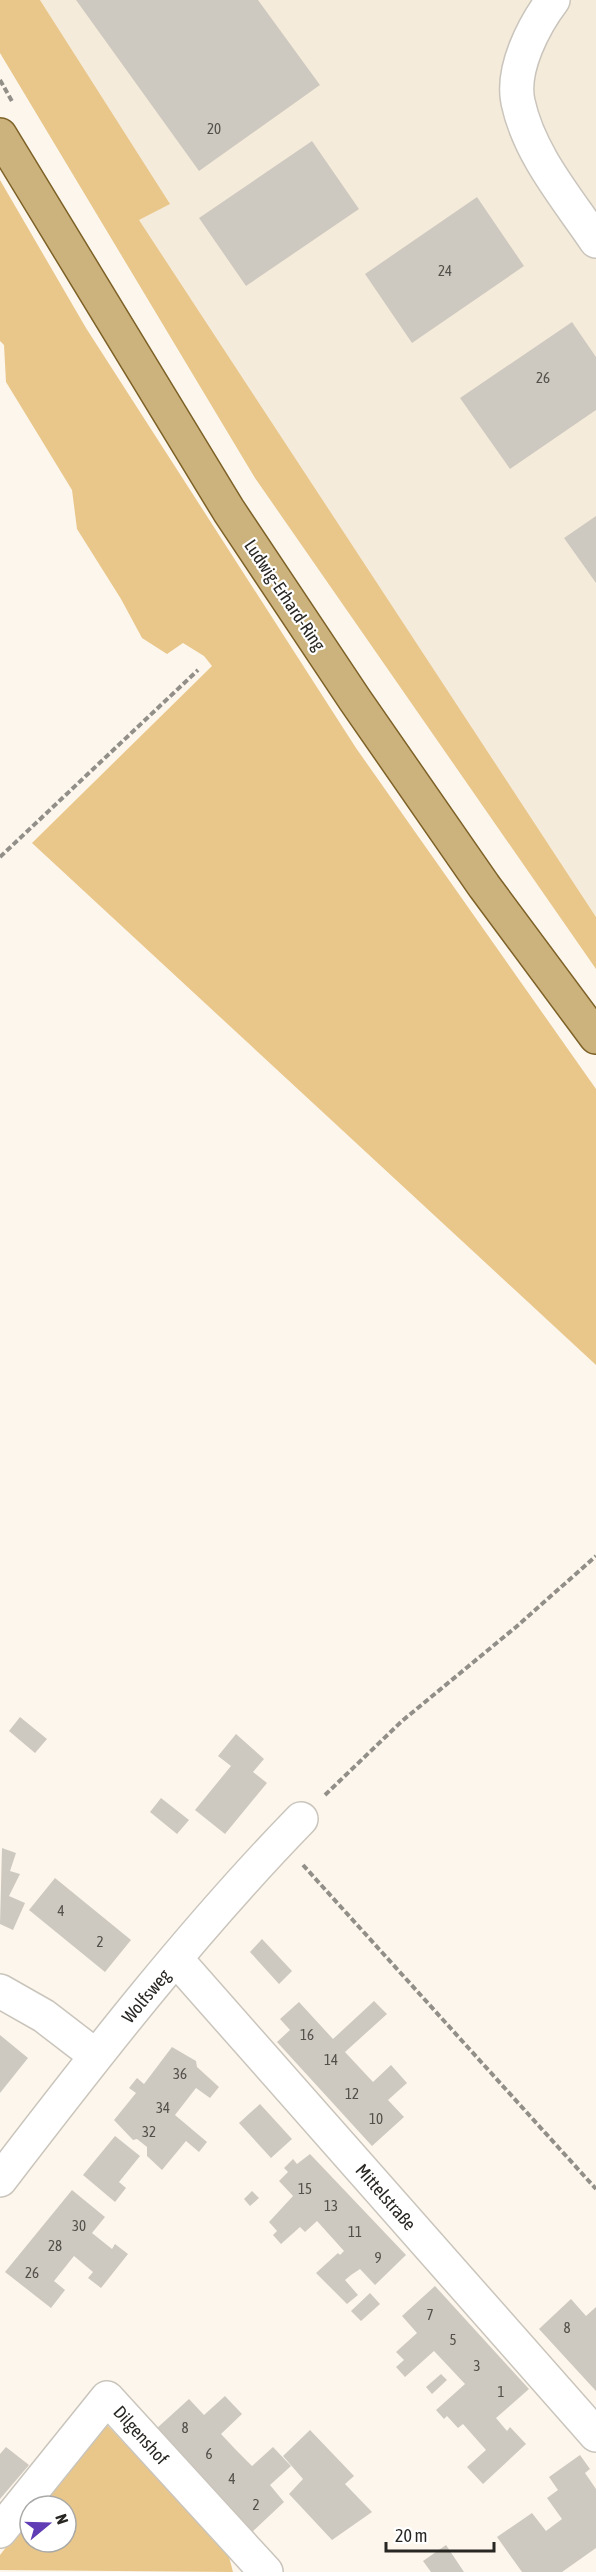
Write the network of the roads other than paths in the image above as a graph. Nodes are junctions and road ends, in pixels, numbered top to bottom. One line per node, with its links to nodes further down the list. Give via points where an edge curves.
1 (553, 0): 3 (street, via 526,52 519,73 518,100 533,144)
2 (0, 135): 4 (main road, Ludwig-Erhard-Ring, via 229,511 470,867)
3 (596, 241)
4 (596, 1037)
5 (290, 1830): 6 (street, Wolfsweg)
6 (176, 1959): 8 (street, Wolfsweg); 10 (street, Mittelstraße)
7 (0, 1991): 8 (street, via 44,2016)
8 (96, 2056): 9 (street, Wolfsweg)
9 (0, 2180)
10 (596, 2435)
11 (0, 2531): 12 (street, Dilgenshof, via 107,2398)
12 (266, 2572)

